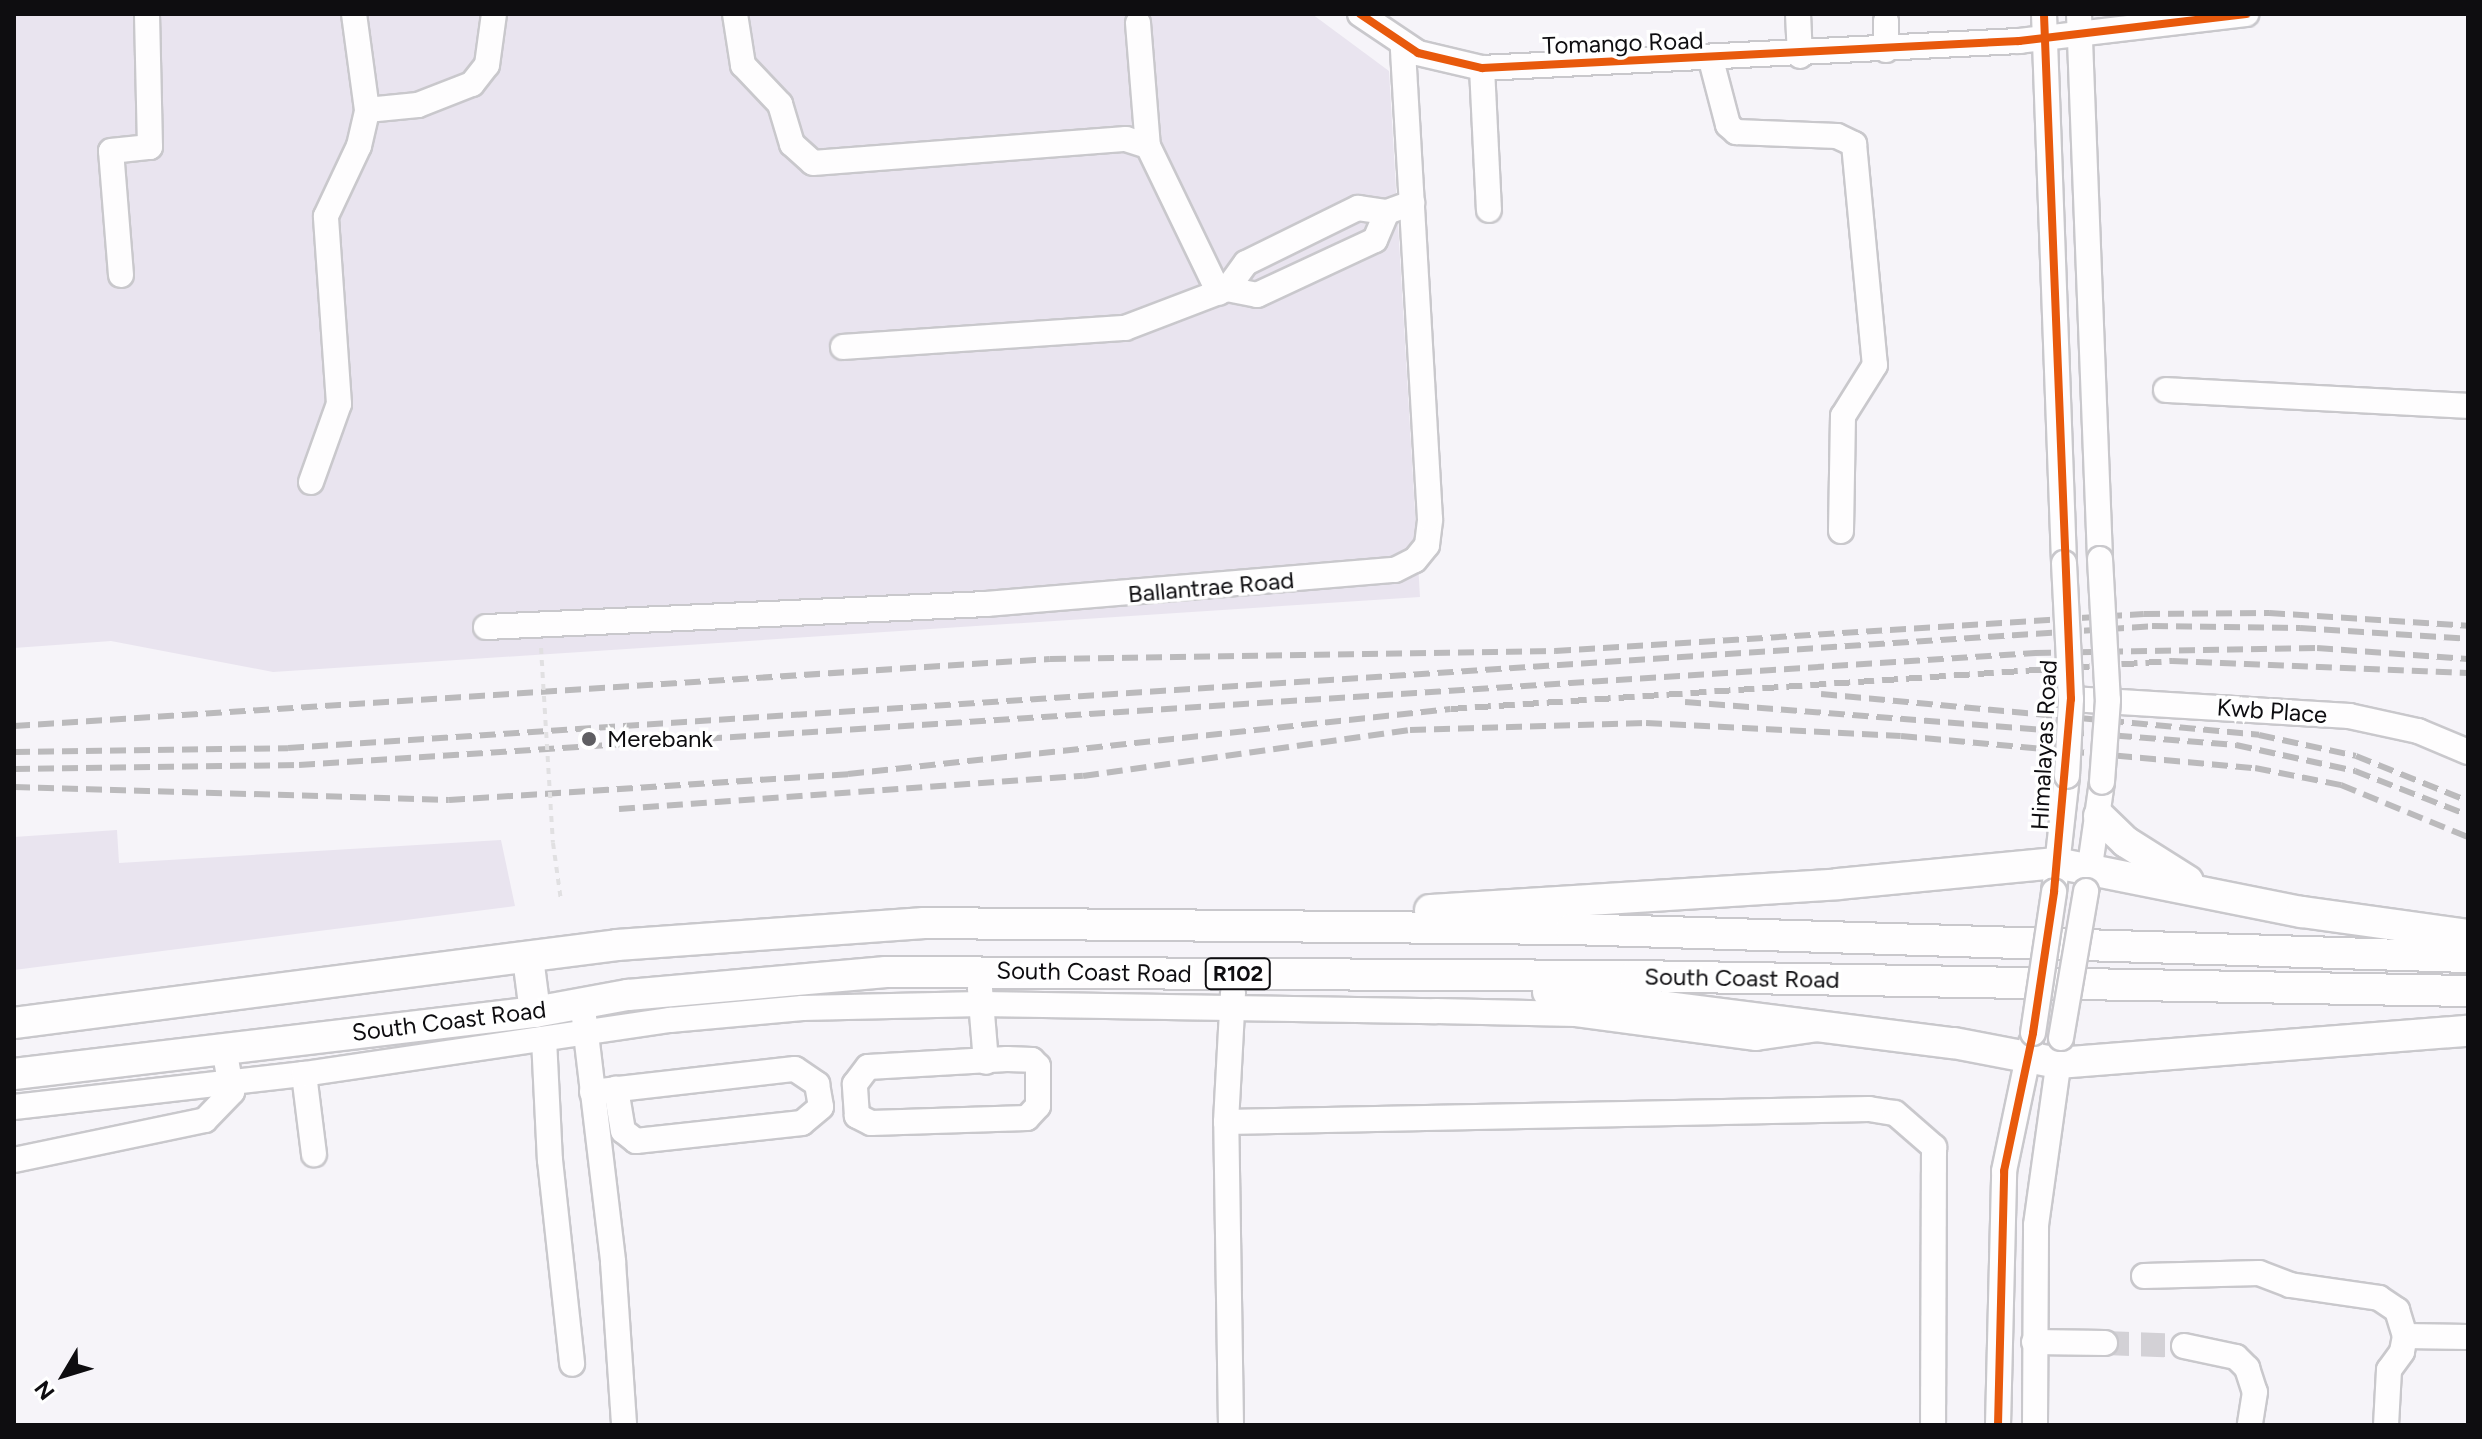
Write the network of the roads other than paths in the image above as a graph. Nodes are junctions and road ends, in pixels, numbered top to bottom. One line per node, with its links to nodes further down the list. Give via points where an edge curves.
1 (147, 14): 23 (street, via 150,147 111,151)
2 (354, 14): 18 (street)
3 (494, 14): 18 (street, via 487,65 472,84 418,105)
4 (735, 14): 19 (street, via 743,65 780,104 792,144 813,163 1126,139)
5 (1360, 14): 12 (street, Tomango Road)
6 (1798, 14): 15 (street)
7 (2044, 14): 13 (street, Himalayas Road)
8 (2246, 14): 11 (street, Tomango Road)
9 (1886, 21): 14 (street)
10 (1138, 23): 19 (street)
11 (2079, 25): 13 (street, Tomango Road); 32 (street, bridge)
12 (1393, 31): 17 (street, Tomango Road, via 1452,64); 20 (street, Ballantrae Road)
13 (2044, 39): 14 (street, Tomango Road); 31 (street, Himalayas Road, bridge)
14 (1886, 50): 15 (street, Tomango Road)
15 (1800, 56): 16 (street, Tomango Road)
16 (1711, 60): 17 (street, Tomango Road); 29 (street, via 1728,125 1736,132 1837,136 1854,144 1875,365 1843,416)
17 (1482, 68): 21 (street)
18 (367, 110): 28 (street, via 359,146 326,216 339,404)
19 (1148, 146): 24 (street)
20 (1412, 203): 22 (street); 30 (street, Ballantrae Road, via 1430,533 1423,551 1405,567 986,604)
21 (1489, 210)
22 (1387, 212): 24 (street, via 1358,208 1246,263); 24 (street, via 1375,240 1257,295)
23 (121, 275)
24 (1223, 291): 25 (street, via 1125,328)
25 (843, 347)
26 (2166, 390): 27 (street)
27 (2468, 406)
28 (311, 482)
29 (1841, 531)
30 (486, 627)
31 (2071, 699): 32 (street, Kwb Place); 35 (street, Himalayas Road, bridge)
32 (2108, 700): 33 (street, Kwb Place, via 2349,716 2418,731); 34 (street, bridge)
33 (2468, 752)
34 (2099, 816): 36 (street); 37 (main road, via 2126,842)
35 (2055, 878): 36 (main road); 39 (main road, via 1838,884 1434,909); 56 (street, Himalayas Road, bridge)
36 (2089, 880): 37 (main road); 58 (street, bridge)
37 (2207, 891): 40 (main road, via 2302,912)
38 (1124, 924): 39 (main road, South Coast Road / R102); 42 (main road, South Coast Road / R102, via 812,927); 44 (main road)
39 (1375, 926): 41 (main road, South Coast Road / R102)
40 (2468, 935)
41 (2468, 957)
42 (528, 958): 51 (main road, South Coast Road / R102); 52 (main road)
43 (979, 971): 44 (main road, South Coast Road / R102); 48 (street); 50 (main road, South Coast Road / R102, via 783,978)
44 (1128, 972): 45 (main road, South Coast Road / R102)
45 (1233, 974): 46 (main road, South Coast Road / R102); 49 (street)
46 (1419, 976): 47 (main road, South Coast Road / R102); 53 (main road)
47 (2468, 991)
48 (981, 1004): 49 (street); 50 (street); 59 (street)
49 (1233, 1007): 53 (street, via 1576,1014 1756,1038); 66 (street)
50 (584, 1018): 52 (main road, South Coast Road / R102); 64 (street)
51 (14, 1023)
52 (540, 1025): 55 (main road, South Coast Road / R102); 60 (street); 75 (street)
53 (1828, 1027): 56 (main road, via 1954,1043)
54 (2468, 1031): 58 (main road)
55 (367, 1032): 57 (main road, South Coast Road / R102); 60 (street)
56 (2031, 1046): 58 (main road); 79 (street, Himalayas Road, via 2000,1214)
57 (224, 1049): 61 (main road, South Coast Road / R102); 63 (street)
58 (2060, 1051): 72 (street, via 2036,1225)
59 (986, 1062): 59 (street, via 1036,1063 1041,1093 1033,1114 1020,1120 892,1123 866,1122 857,1116 855,1084 868,1067)
60 (373, 1064): 62 (street)
61 (14, 1074)
62 (304, 1074): 63 (street); 67 (street)
63 (234, 1082): 65 (street); 68 (street, via 228,1100 188,1126 116,1135)
64 (604, 1091): 64 (street, via 795,1069 817,1084 821,1107 802,1123 636,1141 623,1131); 76 (street)
65 (14, 1107)
66 (1226, 1122): 77 (street); 78 (street, via 1869,1109 1895,1113 1934,1147)
67 (314, 1154)
68 (14, 1160)
69 (2144, 1276): 70 (street, via 2259,1273 2290,1285 2379,1298 2397,1310)
70 (2405, 1336): 71 (street); 82 (street, via 2402,1352 2389,1370)
71 (2468, 1337)
72 (2034, 1342): 73 (street); 80 (street)
73 (2105, 1343)
74 (2184, 1346): 81 (street, via 2236,1357 2247,1368 2255,1392)
75 (572, 1364)
76 (624, 1425)
77 (1231, 1425)
78 (1933, 1425)
79 (1998, 1425)
80 (2035, 1425)
81 (2250, 1425)
82 (2386, 1425)

